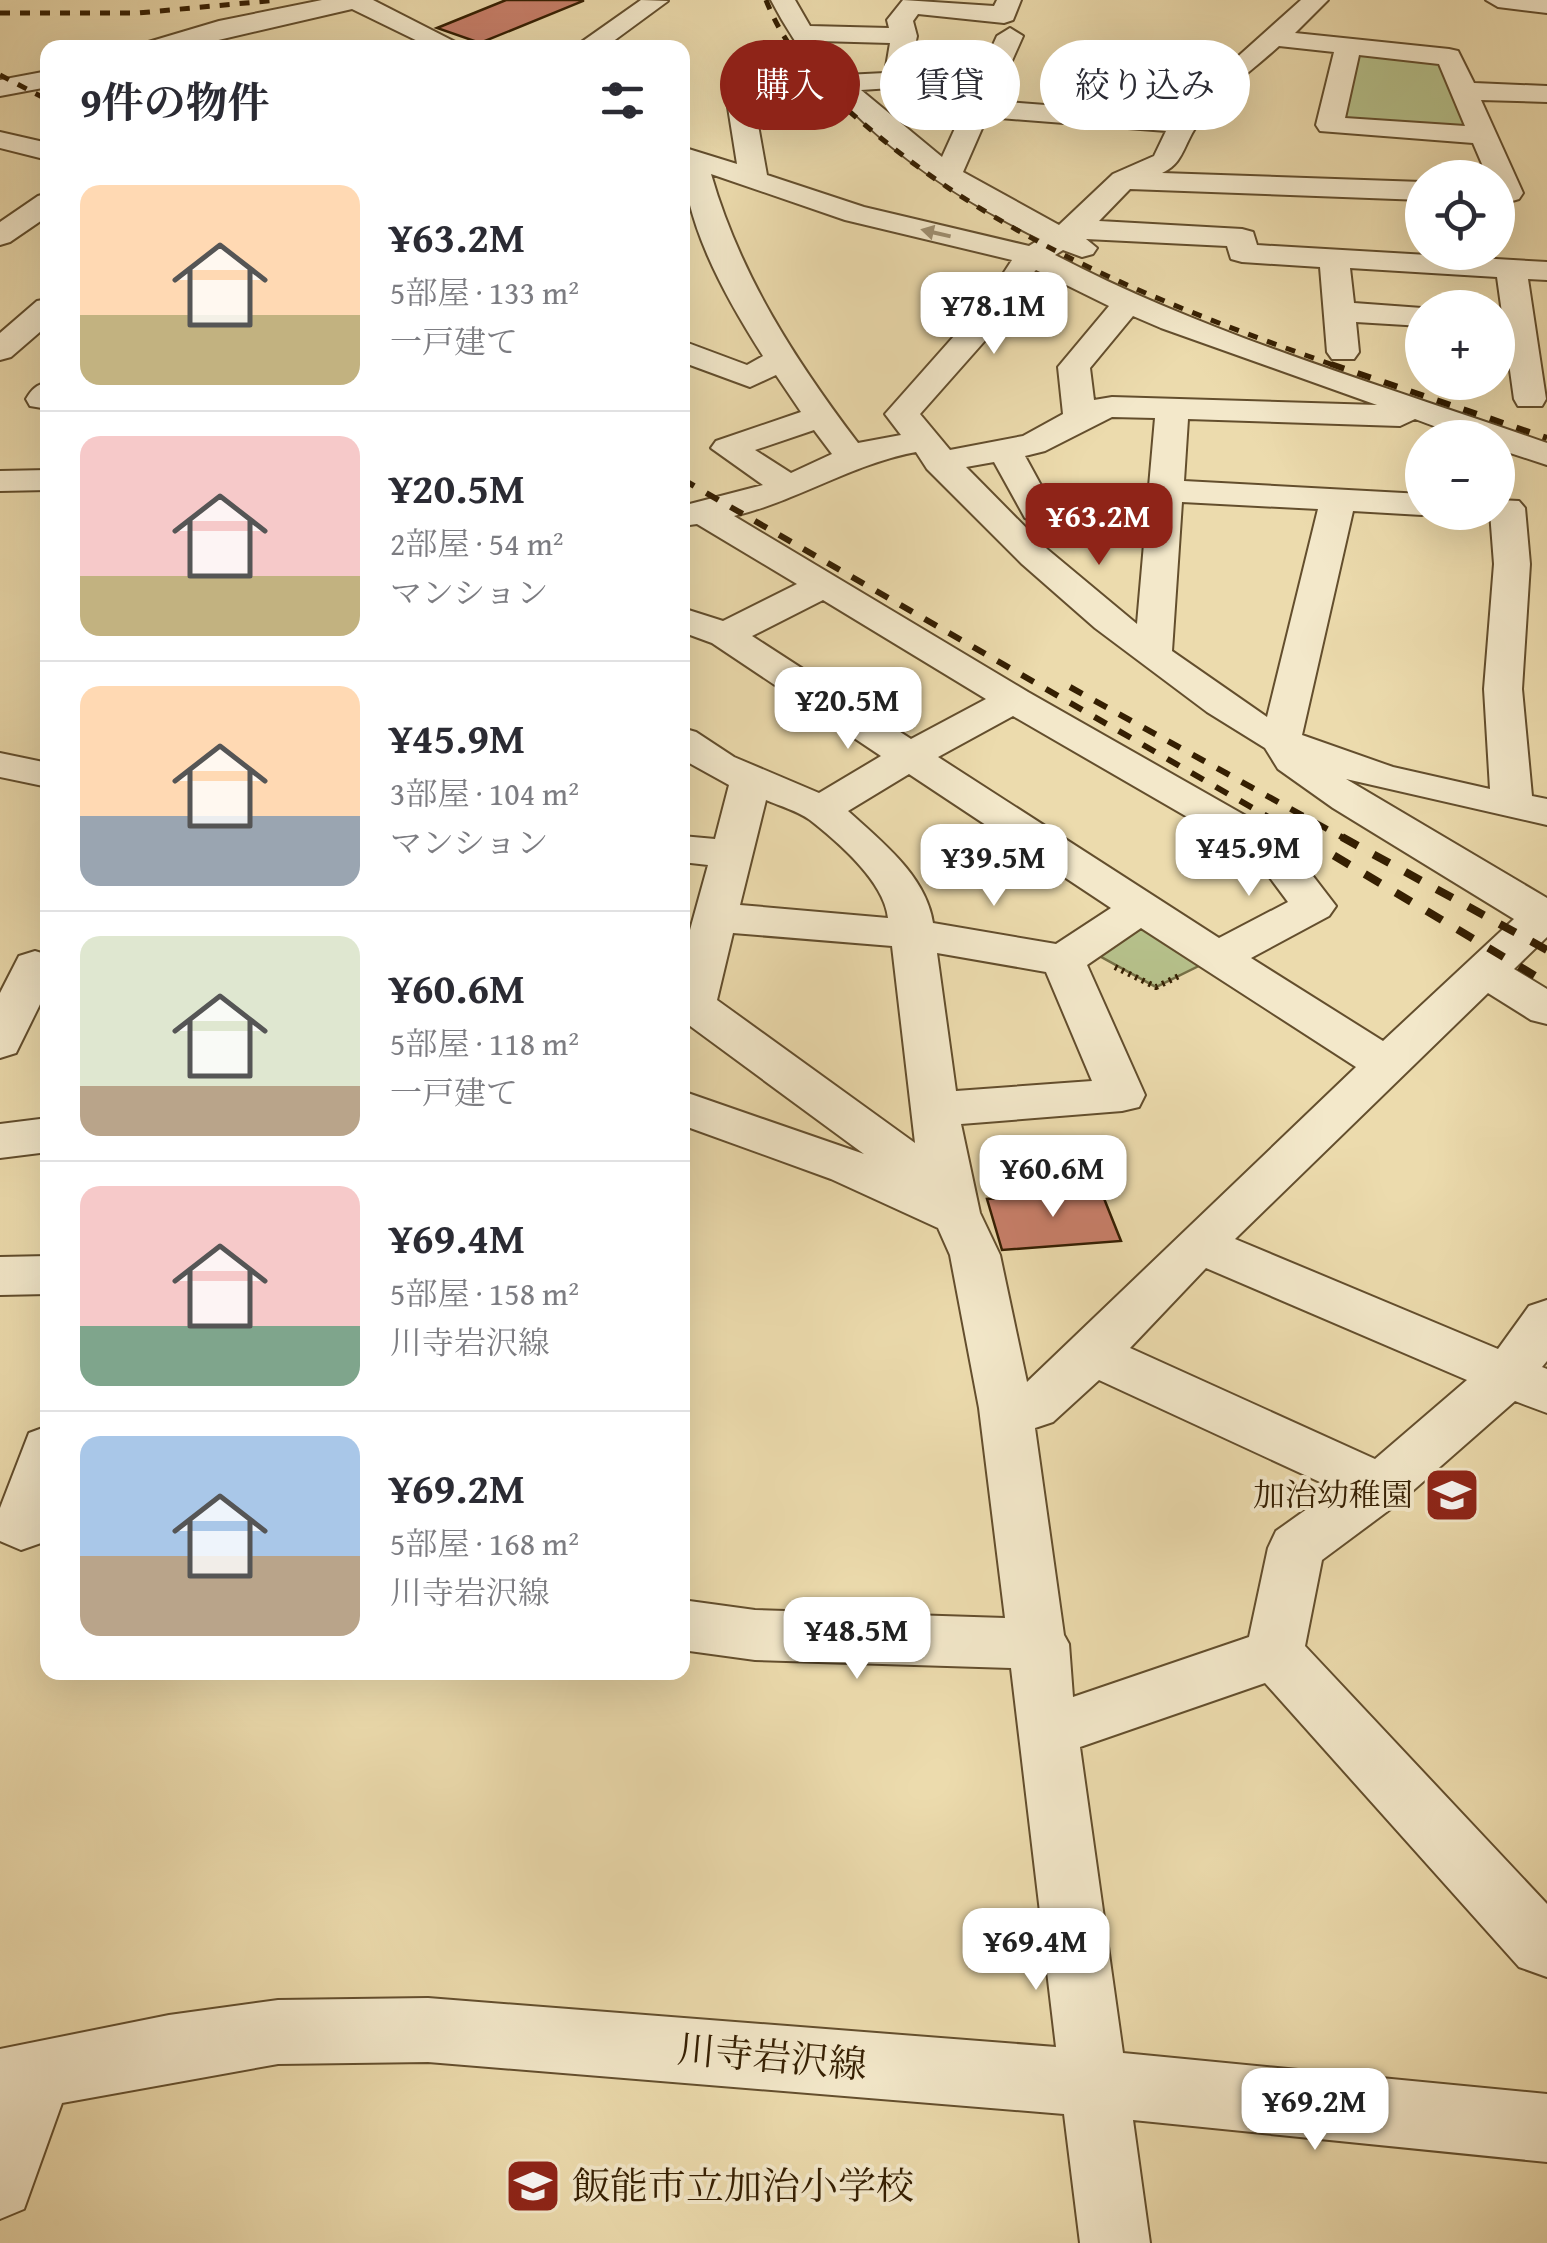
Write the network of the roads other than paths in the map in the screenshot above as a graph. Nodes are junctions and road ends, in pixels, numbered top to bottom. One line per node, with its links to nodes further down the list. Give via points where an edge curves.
1 (355, 0): 13 (street); 14 (street)
2 (783, 0): 9 (street)
3 (1009, 0): 7 (street, via 1004,15)
4 (1316, 0): 12 (street)
5 (1498, 0): 8 (street)
6 (656, 1): 15 (street)
7 (914, 3): 10 (street, via 900,20)
8 (1547, 5)
9 (800, 33): 10 (street); 16 (street)
10 (904, 36): 21 (street, via 897,80)
11 (1010, 36): 17 (street)
12 (1273, 38): 18 (street); 19 (street)
13 (181, 40)
14 (438, 40)
15 (598, 40)
16 (806, 40)
17 (1008, 40)
18 (1348, 46): 23 (street, via 1449,56); 29 (street, via 1330,126)
19 (1250, 59)
20 (40, 80): 22 (street)
21 (860, 82)
22 (0, 88)
23 (1464, 91): 24 (street); 29 (street)
24 (1547, 94)
25 (860, 101): 35 (street)
26 (745, 130): 36 (street)
27 (968, 130): 35 (street)
28 (1181, 130): 37 (street, via 1164,161)
29 (1484, 135): 33 (street)
30 (0, 140): 31 (street)
31 (40, 150)
32 (690, 158): 36 (street)
33 (1492, 160)
34 (690, 166): 60 (street, via 727,264)
35 (948, 174): 43 (street)
36 (754, 180): 45 (street, one-way to 36, via 854,214)
37 (1123, 180): 38 (street); 43 (street)
38 (1405, 190)
39 (1515, 193): 40 (street)
40 (1547, 194)
41 (0, 208): 42 (street)
42 (40, 208): 44 (street)
43 (1066, 234): 45 (street); 46 (street, via 1242,238 1242,252); 56 (street, via 1163,287)
44 (0, 236)
45 (1031, 255): 50 (street); 69 (street, via 1001,303 902,414)
46 (1334, 258): 47 (street); 51 (street)
47 (1405, 262)
48 (1515, 269): 49 (street)
49 (1547, 271)
50 (1128, 303): 66 (street); 67 (street, via 1074,367)
51 (1340, 311): 53 (street); 56 (street)
52 (40, 315): 55 (street)
53 (1405, 316)
54 (1515, 341): 63 (street)
55 (0, 350)
56 (1342, 352): 61 (street)
57 (690, 355): 60 (street, via 750,378)
58 (34, 357): 59 (street)
59 (0, 358)
60 (778, 360): 65 (street)
61 (1405, 372)
62 (1488, 400): 63 (street)
63 (1541, 406)
64 (1172, 409): 66 (street); 67 (street, via 1112,407); 74 (street)
65 (820, 416): 71 (street); 75 (street, via 728,448)
66 (1441, 417): 70 (street)
67 (1080, 419): 68 (street)
68 (1006, 450): 69 (street); 80 (street)
69 (931, 451): 71 (street); 86 (street, via 1020,544)
70 (1547, 455)
71 (852, 458): 75 (street)
72 (40, 476): 73 (street)
73 (0, 481)
74 (1166, 491): 76 (street); 86 (street)
75 (774, 492): 81 (street)
76 (1338, 499): 77 (street); 88 (street)
77 (1405, 503)
78 (1515, 509): 79 (street)
79 (1547, 510)
80 (1037, 511)
81 (693, 515): 83 (street)
82 (1506, 530): 95 (street, via 1512,564 1503,689)
83 (826, 584): 85 (street); 87 (street)
84 (690, 623): 85 (street)
85 (724, 635): 90 (street)
86 (1153, 656): 88 (street)
87 (1014, 700): 90 (street); 103 (street, via 1268,846 1314,906)
88 (1281, 741): 95 (street, via 1338,764); 100 (street, via 1292,760 1348,799)
89 (690, 745): 93 (street)
90 (911, 755): 94 (street); 98 (street)
91 (0, 765): 92 (street)
92 (40, 773)
93 (751, 779): 94 (street); 97 (street)
94 (822, 809): 101 (street, via 877,860 908,902)
95 (1530, 809)
96 (690, 850): 97 (street)
97 (732, 854): 99 (street)
98 (1141, 908): 102 (street); 103 (street)
99 (715, 916): 101 (street); 106 (street)
100 (1545, 917): 105 (street)
101 (912, 934): 102 (street); 111 (street)
102 (1074, 954): 111 (street, via 1122,1095)
103 (1220, 956): 110 (street)
104 (35, 966): 109 (street)
105 (1486, 972): 108 (street); 110 (street)
106 (690, 995)
107 (690, 1002): 115 (street, via 907,1162)
108 (1547, 1009)
109 (0, 1042)
110 (1389, 1066): 116 (street)
111 (934, 1108): 115 (street)
112 (690, 1110): 115 (street, via 848,1167)
113 (40, 1136): 114 (street)
114 (0, 1140)
115 (959, 1219): 122 (street, via 975,1255)
116 (1198, 1244): 120 (street); 121 (street)
117 (40, 1275): 118 (street)
118 (0, 1276)
119 (1547, 1320): 121 (street)
120 (1093, 1354): 122 (street, via 1034,1407); 124 (street)
121 (1527, 1384): 124 (street)
122 (1006, 1408): 127 (street)
123 (40, 1473): 125 (street)
124 (1380, 1486): 128 (street, via 1296,1548)
125 (23, 1527)
126 (690, 1626): 127 (street, via 754,1635)
127 (1040, 1644): 129 (street)
128 (1275, 1653): 129 (street); 130 (street)
129 (1049, 1731): 132 (street)
130 (1547, 1946)
131 (19, 2078): 132 (street, 川寺岩沢線, via 278,2032 353,2029); 134 (street)
132 (1096, 2084): 133 (street, 川寺岩沢線); 135 (street)
133 (1547, 2128)
134 (0, 2185)
135 (1115, 2243)

